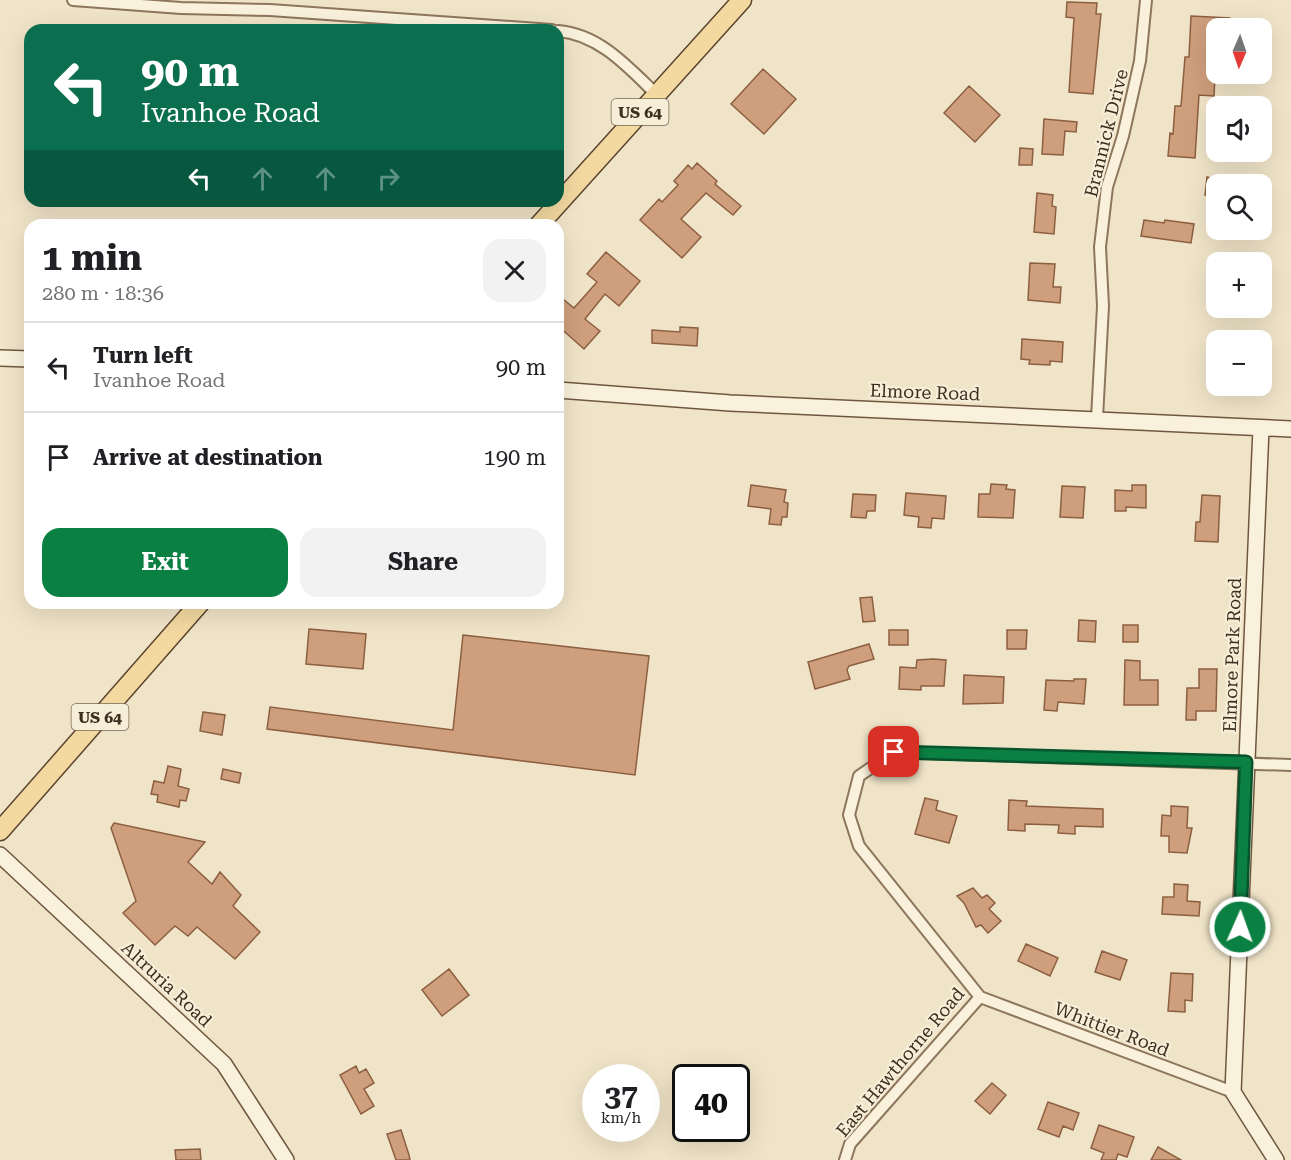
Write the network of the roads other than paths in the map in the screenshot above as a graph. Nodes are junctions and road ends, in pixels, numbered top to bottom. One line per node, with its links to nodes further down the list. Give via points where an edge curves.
1 (73, 0): 4 (street)
2 (742, 0): 6 (main road, US 64)
3 (1146, 0): 13 (street, Brannick Drive, via 1140,61 1107,187 1103,217)
4 (467, 24)
5 (564, 33): 6 (street, via 585,38 616,56)
6 (656, 94): 7 (main road, US 64)
7 (564, 197)
8 (555, 207): 9 (main road, US 64)
9 (544, 219)
10 (0, 358): 11 (street)
11 (24, 359)
12 (564, 390): 13 (street, Elmore Road, via 730,403)
13 (1097, 418): 14 (street, Elmore Road)
14 (1261, 428): 15 (street, Elmore Road); 17 (street, Elmore Park Road)
15 (1291, 429)
16 (195, 609): 19 (main road, US 64)
17 (1246, 762): 18 (street); 21 (street, East Hawthorne Road, via 894,752 859,776 849,815 858,846); 22 (street, Elmore Park Road)
18 (1291, 765)
19 (0, 831)
20 (0, 855): 23 (street, Altruria Road, via 224,1064)
21 (980, 997): 22 (street, Whittier Road); 24 (street, East Hawthorne Road, via 850,1144)
22 (1233, 1092): 25 (street)
23 (286, 1160)
24 (845, 1160)
25 (1276, 1160)

